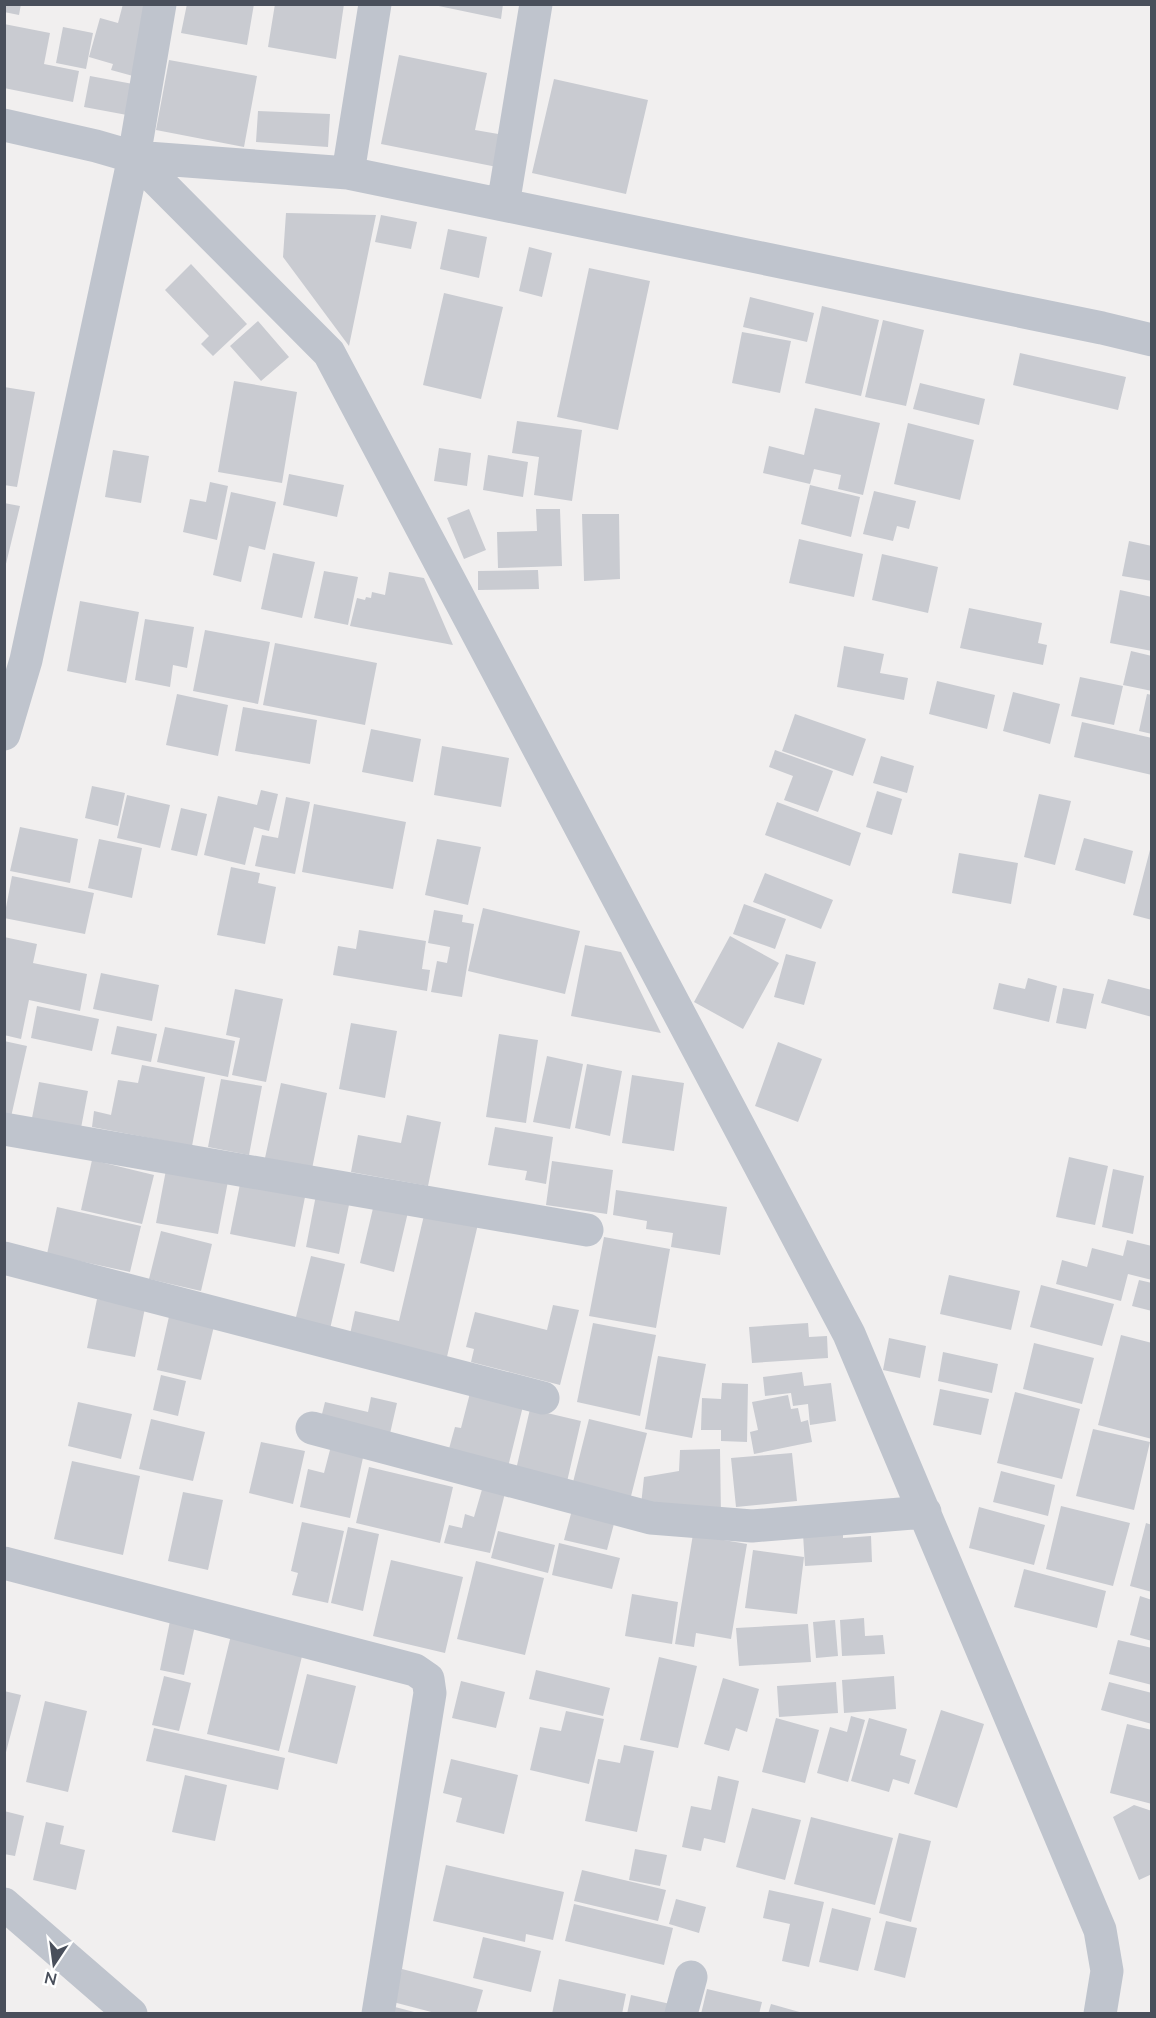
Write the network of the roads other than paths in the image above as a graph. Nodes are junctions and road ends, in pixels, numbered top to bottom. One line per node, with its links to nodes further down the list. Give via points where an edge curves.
1 (160, 4): 5 (street)
2 (375, 4): 6 (street)
3 (536, 4): 7 (street)
4 (4, 125): 5 (street)
5 (134, 157): 6 (street); 9 (street, via 26,660); 15 (street, via 329,353 849,1334)
6 (348, 173): 7 (street)
7 (503, 205): 8 (street)
8 (1152, 340)
9 (4, 734)
10 (4, 1129): 11 (street)
11 (587, 1230)
12 (4, 1258): 13 (street)
13 (543, 1398)
14 (312, 1428): 15 (street, via 651,1518 752,1526)
15 (925, 1512): 22 (street, via 1100,1930 1107,1971)
16 (4, 1563): 20 (street, via 415,1670 428,1679 430,1693)
17 (4, 1904): 19 (street)
18 (691, 1977): 21 (street)
19 (131, 2013)
20 (378, 2013)
21 (681, 2013)
22 (1100, 2013)

